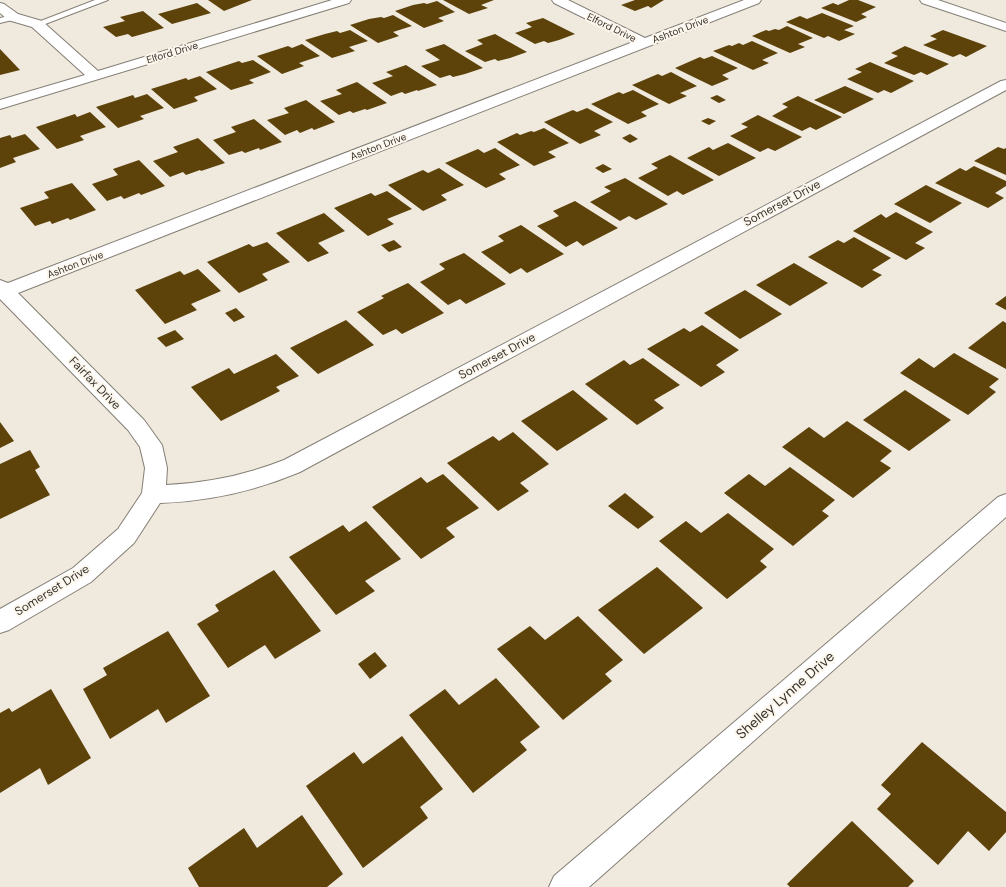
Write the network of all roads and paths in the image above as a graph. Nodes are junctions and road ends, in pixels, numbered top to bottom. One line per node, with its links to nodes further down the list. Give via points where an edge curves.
1 (104, 0): 9 (lane)
2 (345, 0): 12 (street, Elford Drive)
3 (558, 0): 11 (street, Elford Drive)
4 (755, 0): 11 (street, Ashton Drive)
5 (926, 0): 10 (street)
6 (0, 7): 7 (street)
7 (13, 17): 8 (lane); 9 (street)
8 (0, 21)
9 (37, 24): 12 (street)
10 (1006, 27)
11 (645, 43): 15 (street, Ashton Drive)
12 (95, 76): 14 (street, Elford Drive)
13 (1006, 84): 16 (street, Somerset Drive, via 292,466 244,484 201,492)
14 (0, 105)
15 (2, 290): 16 (street, Fairfax Drive, via 136,425 151,444 156,468)
16 (153, 496): 18 (street, Somerset Drive, via 126,536 82,575)
17 (1006, 503): 19 (street, Shelley Lynne Drive)
18 (0, 622)
19 (565, 887)

